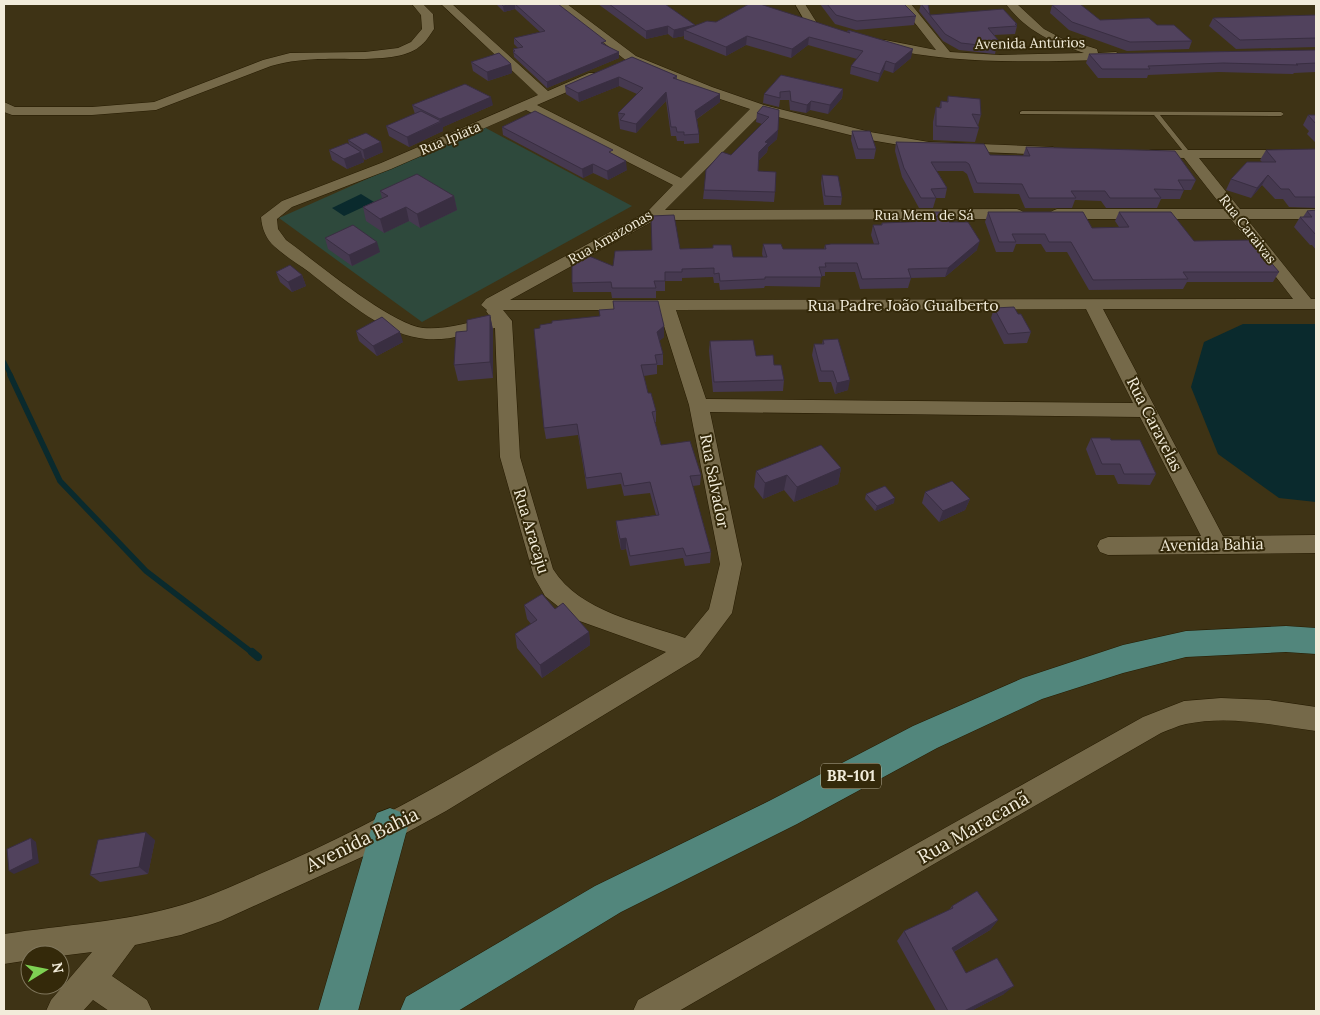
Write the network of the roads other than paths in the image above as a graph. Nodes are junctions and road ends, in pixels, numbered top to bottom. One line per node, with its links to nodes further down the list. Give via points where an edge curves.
1 (418, 4): 17 (street, via 427,14 428,29 415,44 401,50 365,56 290,58 266,63 156,106 92,111 12,111)
2 (446, 4): 15 (street)
3 (560, 4): 13 (street)
4 (800, 4): 7 (street, via 815,24)
5 (905, 4): 10 (street)
6 (1011, 4): 8 (street)
7 (793, 18)
8 (1040, 31): 11 (street); 14 (street)
9 (873, 41): 10 (street, Avenida Antúrios)
10 (947, 56): 14 (street, Avenida Antúrios)
11 (1105, 56): 12 (street, Avenida Antúrios); 14 (street, Avenida Antúrios)
12 (1125, 56)
13 (632, 58): 15 (street, Rua Ipiata); 18 (street)
14 (1062, 59)
15 (546, 96): 16 (street, Rua Ipiata)
16 (527, 105): 26 (street); 33 (street, Rua Ipiata, via 386,166 287,204 268,217 270,229 280,243 402,327 420,332 440,332)
17 (4, 106)
18 (759, 108): 22 (street, via 870,136 929,146); 26 (street, Rua Amazonas)
19 (1022, 113): 20 (lane)
20 (1156, 114): 21 (lane); 25 (lane)
21 (1281, 114)
22 (1066, 152)
23 (1142, 154): 25 (street)
24 (1316, 154): 25 (street)
25 (1189, 155): 27 (street, Rua Caraivas)
26 (682, 184): 29 (street, Rua Amazonas)
27 (1236, 214): 28 (street, Rua Mem de Sá); 29 (street, Rua Mem de Sá); 31 (street, Rua Caraivas)
28 (1316, 214)
29 (652, 215): 33 (street, Rua Amazonas)
30 (1092, 304): 31 (street, Rua Padre João Gualberto); 32 (street, Rua Padre João Gualberto); 35 (street, Rua Caravelas)
31 (1311, 304)
32 (666, 305): 33 (street, Rua Padre João Gualberto); 34 (street, Rua Salvador)
33 (496, 313): 40 (street, Rua Aracaju, via 510,457 542,571 553,589 582,612)
34 (699, 405): 35 (street); 40 (street, Rua Salvador, via 731,564 720,613)
35 (1148, 410): 36 (street, Rua Caravelas)
36 (1216, 544): 37 (street, Avenida Bahia); 38 (street, Avenida Bahia)
37 (1316, 544)
38 (1108, 546)
39 (1316, 641): 49 (highway, BR-101, via 1186,644 1123,659 1034,688 925,737 784,812 608,899)
40 (690, 650): 42 (street, Avenida Bahia, via 436,802)
41 (1316, 718): 50 (street, Rua Maracanã, via 1229,708 1187,712 1152,725)
42 (390, 826): 43 (street, Avenida Bahia, via 354,846 221,906 181,920); 48 (highway)
43 (126, 932): 44 (street, Avenida Bahia); 45 (street)
44 (4, 949)
45 (90, 980): 46 (street); 47 (street)
46 (62, 1011)
47 (136, 1011)
48 (338, 1011)
49 (420, 1011)
50 (649, 1011)

